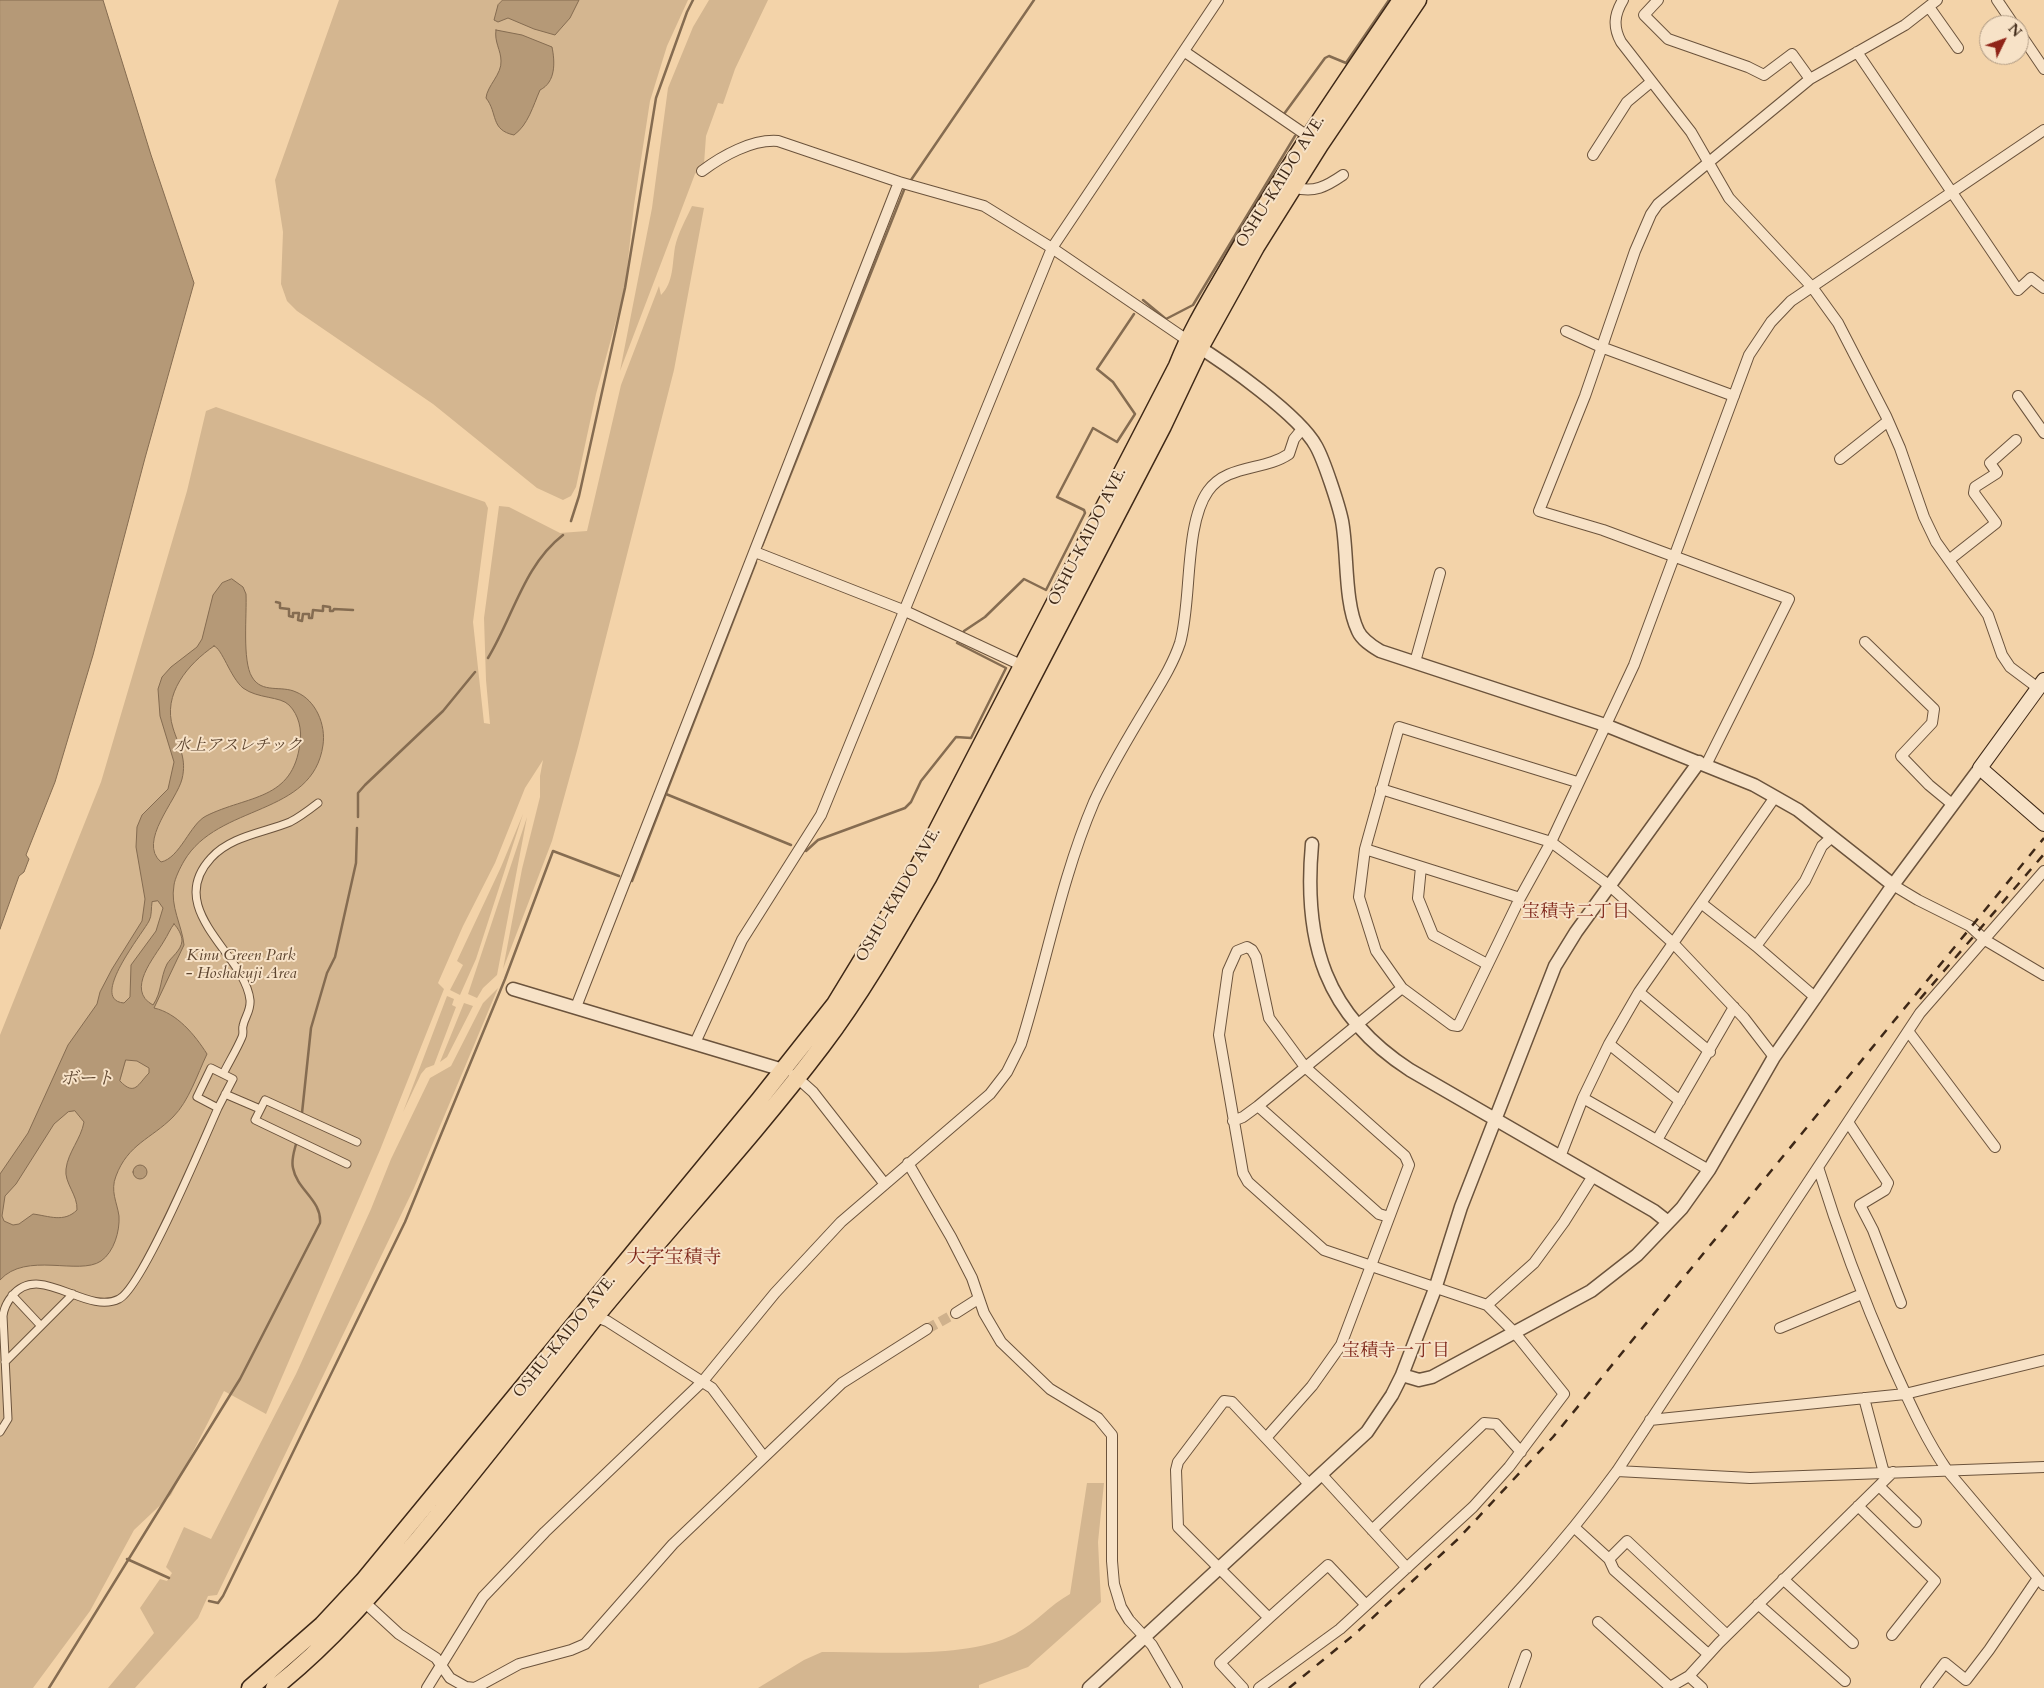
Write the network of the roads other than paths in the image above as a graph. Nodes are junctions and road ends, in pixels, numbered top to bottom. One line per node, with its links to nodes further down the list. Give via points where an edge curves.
1 (1218, 0): 12 (street)
2 (1401, 0): 18 (highway, OSHU-KAIDO AVE.)
3 (1418, 0): 24 (highway, OSHU-KAIDO AVE.)
4 (1623, 0): 16 (street, via 1615,18 1618,35)
5 (1658, 0): 15 (street, via 1644,15 1668,39 1764,75 1792,54)
6 (1937, 0): 8 (street)
7 (1997, 0): 9 (street)
8 (1928, 7): 11 (street); 13 (street, via 1906,25)
9 (2007, 15)
10 (2029, 47): 14 (street)
11 (1958, 48)
12 (1185, 52): 18 (street); 26 (street)
13 (1857, 52): 15 (street); 25 (street)
14 (2044, 69)
15 (1810, 79): 20 (street)
16 (1651, 82): 19 (street, via 1628,102); 20 (street, via 1684,122)
17 (2044, 130): 25 (street)
18 (1309, 137): 30 (highway, OSHU-KAIDO AVE., via 1244,240)
19 (1593, 155)
20 (1708, 162): 27 (street, via 1729,198); 31 (street, via 1658,204 1651,214)
21 (702, 171): 23 (street, via 764,140 778,141)
22 (1344, 175): 24 (street, via 1317,189)
23 (899, 182): 26 (street, via 984,206); 39 (street)
24 (1294, 187): 30 (highway, OSHU-KAIDO AVE.)
25 (1952, 192): 27 (street); 28 (street, via 2018,290 2031,278)
26 (1052, 248): 30 (street); 43 (street)
27 (1812, 287): 32 (street, via 1791,301 1771,322 1749,355); 34 (street, via 1838,323)
28 (2044, 288)
29 (1566, 331): 31 (street)
30 (1193, 344): 35 (street, via 1215,356); 46 (highway, OSHU-KAIDO AVE., via 1172,374); 86 (highway, OSHU-KAIDO AVE., via 1167,418 928,878 846,1011)
31 (1601, 347): 32 (street); 40 (street, via 1539,511 1602,530)
32 (1734, 396): 40 (street)
33 (2018, 396): 36 (street)
34 (1888, 421): 38 (street); 41 (street, via 1924,517)
35 (1303, 428): 45 (street, via 1317,449 1342,520 1352,611 1358,632 1380,651); 101 (street, via 1289,454 1228,475 1204,497 1196,522 1180,641 1170,669 1111,768 1080,838 1016,1057 990,1094)
36 (2044, 433)
37 (2016, 440): 41 (street, via 1990,463 1997,473 1975,487 1974,493 1996,523)
38 (1840, 459)
39 (755, 552): 43 (street); 76 (street)
40 (1674, 558): 48 (street, via 1634,665); 49 (street, via 1789,600)
41 (1949, 560): 47 (street, via 1988,614 2002,655 2010,667)
42 (1440, 573): 45 (street)
43 (903, 610): 46 (street); 80 (street, via 822,814 742,940)
44 (1865, 642): 55 (street, via 1934,709 1932,723 1900,756)
45 (1415, 662): 48 (street)
46 (1022, 665): 86 (highway, OSHU-KAIDO AVE., via 916,871)
47 (2041, 684): 50 (main road)
48 (1605, 725): 49 (street); 51 (street)
49 (1703, 764): 53 (street, via 1754,785); 64 (street)
50 (1980, 768): 55 (street); 56 (main road)
51 (1577, 782): 52 (street, via 1399,727); 58 (street)
52 (1382, 789): 58 (street); 60 (street)
53 (1775, 798): 57 (street, via 1798,810); 66 (street)
54 (318, 803): 85 (street, via 289,822 224,847 207,863 199,880 197,898 203,920 238,972 250,1002 243,1035)
55 (1952, 804): 63 (street)
56 (2044, 824)
57 (1832, 837): 63 (street); 69 (street, via 1822,846 1804,881)
58 (1551, 842): 64 (street); 65 (street)
59 (1312, 844): 78 (street, via 1309,896 1317,951 1337,998)
60 (1365, 849): 61 (street); 73 (street, via 1359,897 1376,951)
61 (1421, 867): 65 (street); 70 (street, via 1418,898 1433,935)
62 (2044, 871): 67 (street)
63 (1893, 884): 67 (street, via 1970,926); 75 (street)
64 (1610, 886): 68 (street); 94 (street, via 1555,966)
65 (1520, 898): 70 (street)
66 (1701, 903): 68 (street); 69 (street)
67 (1985, 940): 71 (street); 79 (street)
68 (1673, 942): 74 (street); 77 (street)
69 (1756, 946): 75 (street)
70 (1487, 964): 73 (street, via 1458,1026)
71 (2044, 975)
72 (513, 988): 76 (street)
73 (1402, 988): 78 (street)
74 (1639, 992): 81 (street); 82 (street)
75 (1816, 998): 83 (street)
76 (576, 1007): 80 (street)
77 (1734, 1007): 82 (street); 83 (street)
78 (1357, 1024): 84 (street); 94 (street, via 1391,1058)
79 (1908, 1031): 95 (street); 98 (street)
80 (695, 1043): 86 (street)
81 (1609, 1044): 88 (street); 89 (street)
82 (1710, 1052): 89 (street)
83 (1774, 1057): 103 (street)
84 (1305, 1067): 90 (street); 93 (street, via 1269,1018 1256,957 1252,950 1242,948 1237,951 1228,970 1219,1023); 106 (street, via 1409,1160)
85 (223, 1074): 87 (street, via 233,1079); 91 (street, via 211,1068 197,1097)
86 (790, 1074): 105 (street, via 821,1101); 117 (highway, OSHU-KAIDO AVE.); 149 (highway, OSHU-KAIDO AVE.)
87 (225, 1094): 91 (street); 92 (street)
88 (1582, 1098): 96 (street); 99 (street)
89 (1680, 1101): 96 (street)
90 (1258, 1106): 93 (street); 106 (street, via 1379,1214)
91 (218, 1108): 110 (street, via 131,1290 119,1300 102,1303)
92 (260, 1109): 97 (street, via 265,1100); 100 (street, via 255,1120)
93 (1233, 1121): 108 (street, via 1243,1173 1248,1182 1324,1250)
94 (1496, 1121): 99 (street); 109 (street, via 1462,1207)
95 (1848, 1122): 102 (street); 114 (street, via 1888,1183 1885,1190 1860,1205)
96 (1657, 1140): 103 (street)
97 (357, 1142)
98 (1995, 1147)
99 (1560, 1157): 104 (street)
100 (347, 1164)
101 (908, 1164): 105 (street); 113 (street, via 972,1278)
102 (1818, 1167): 111 (street); 128 (street)
103 (1709, 1170): 107 (street, via 1698,1189)
104 (1593, 1176): 107 (street); 115 (street, via 1534,1263)
105 (884, 1183): 125 (street, via 800,1264)
106 (1389, 1217): 108 (street)
107 (1668, 1222): 121 (street, via 1637,1255 1604,1282)
108 (1371, 1267): 109 (street); 130 (street, via 1341,1345 1312,1386)
109 (1435, 1289): 115 (street); 124 (street)
110 (73, 1294): 112 (street, via 32,1284); 118 (street)
111 (1862, 1294): 119 (street); 126 (street)
112 (12, 1295): 118 (street); 123 (street, via 4,1309)
113 (978, 1299): 116 (street); 156 (street, via 1001,1342 1020,1362 1055,1393 1098,1418 1112,1436 1114,1584 1121,1607)
114 (1901, 1303)
115 (1487, 1305): 121 (street)
116 (956, 1313)
117 (596, 1317): 125 (street); 149 (highway, OSHU-KAIDO AVE., via 450,1501)
118 (41, 1326): 123 (street)
119 (1780, 1328)
120 (927, 1329): 132 (street, via 853,1374)
121 (1515, 1334): 124 (street, via 1432,1377 1419,1380); 131 (street, via 1564,1394)
122 (2044, 1360): 126 (street)
123 (5, 1362): 129 (street, via 8,1419)
124 (1402, 1375): 137 (street, via 1367,1432)
125 (704, 1381): 132 (street); 160 (street, via 544,1532 483,1597)
126 (1905, 1394): 127 (street); 134 (street)
127 (1864, 1398): 128 (street); 136 (street)
128 (1650, 1420): 135 (street)
129 (0, 1432)
130 (1266, 1438): 138 (street); 146 (street, via 1232,1402 1224,1402 1178,1462 1178,1527)
131 (1521, 1452): 143 (street, via 1496,1424 1484,1423); 145 (street, via 1473,1507)
132 (764, 1456): 160 (street, via 673,1544 585,1644 519,1664 475,1688 450,1678)
133 (2044, 1467): 134 (street)
134 (1947, 1470): 136 (street); 148 (street)
135 (1617, 1471): 136 (street, via 1750,1478); 142 (street)
136 (1888, 1473): 139 (street)
137 (1321, 1474): 138 (street); 143 (street)
138 (1309, 1484): 146 (street)
139 (1879, 1486): 140 (street); 141 (street)
140 (1858, 1506): 147 (street); 155 (street, via 1935,1580)
141 (1916, 1522)
142 (1575, 1528): 144 (street); 170 (street, via 1502,1611)
143 (1372, 1530): 145 (street)
144 (1609, 1559): 154 (street, via 1627,1541); 158 (street, via 1614,1570)
145 (1407, 1568): 151 (street)
146 (1219, 1569): 152 (street); 156 (street)
147 (1784, 1579): 150 (street); 157 (street)
148 (2041, 1582): 173 (street, via 1966,1680 1945,1663)
149 (359, 1597): 160 (street, via 399,1634 436,1658); 163 (highway, OSHU-KAIDO AVE.); 164 (highway, OSHU-KAIDO AVE., via 331,1638)
150 (1758, 1604): 154 (street); 162 (street)
151 (1366, 1605): 152 (street, via 1328,1565); 169 (street, via 1340,1629)
152 (1269, 1618): 168 (street, via 1220,1663)
153 (1598, 1622): 161 (street, via 1670,1687)
154 (1727, 1634): 158 (street)
155 (1892, 1635)
156 (1144, 1637): 166 (street); 167 (street)
157 (1854, 1643)
158 (1708, 1654): 161 (street)
159 (1526, 1655): 171 (street)
160 (442, 1666): 165 (street)
161 (1689, 1676): 172 (street)
162 (1845, 1681)
163 (250, 1688)
164 (274, 1688)
165 (427, 1688)
166 (1089, 1688)
167 (1177, 1688)
168 (1242, 1688)
169 (1259, 1688)
170 (1425, 1688)
171 (1514, 1688)
172 (1702, 1688)
173 (1926, 1688)

